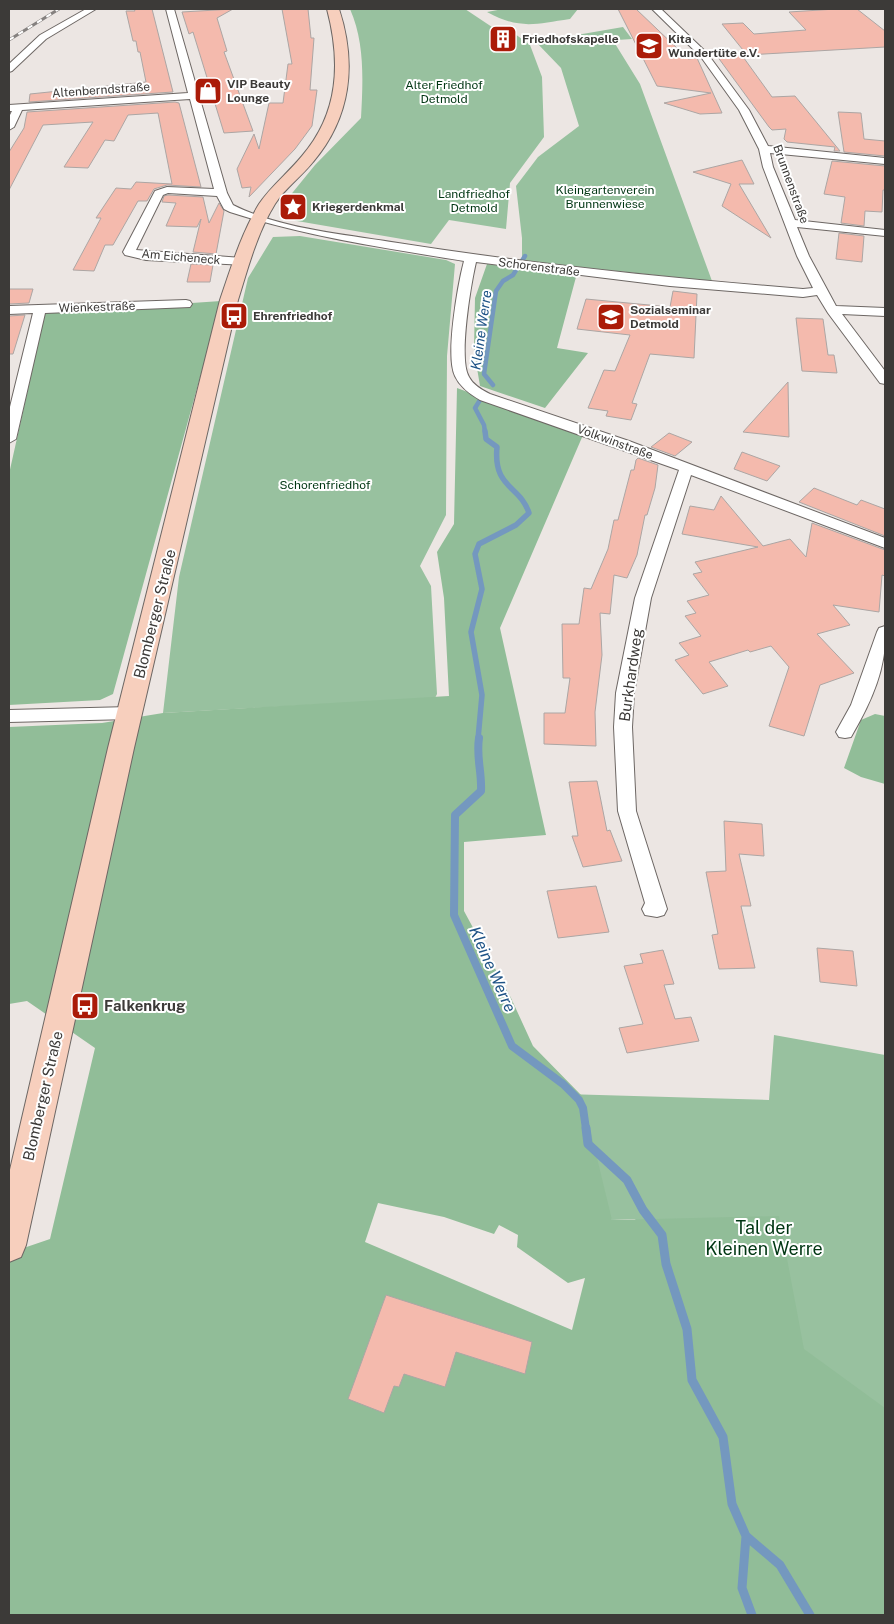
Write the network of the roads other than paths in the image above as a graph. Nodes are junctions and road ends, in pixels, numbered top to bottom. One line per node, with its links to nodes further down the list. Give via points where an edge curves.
1 (92, 9): 5 (street, via 43,37)
2 (170, 9): 6 (street)
3 (333, 9): 12 (street, Blomberger Straße, via 345,61 338,109 330,130 310,158 268,203)
4 (656, 9): 9 (street, Brunnenstraße, via 704,55 744,110)
5 (9, 69)
6 (195, 96): 7 (street, Altenberndstraße); 11 (street)
7 (14, 108): 8 (street)
8 (9, 127)
9 (764, 149): 10 (street); 13 (street, Brunnenstraße)
10 (885, 161)
11 (221, 193): 12 (street, Schorenstraße, via 228,207); 16 (street, Am Eicheneck, via 167,190 159,193 129,252)
12 (260, 218): 15 (street, Schorenstraße, via 327,235); 16 (street, Blomberger Straße)
13 (790, 223): 14 (street); 17 (street, Brunnenstraße)
14 (885, 233)
15 (471, 258): 17 (street, Schorenstraße, via 708,285 803,293); 25 (street, Volkwinstraße, via 464,290 460,372 472,390)
16 (242, 262): 28 (street, Blomberger Straße, via 229,300)
17 (821, 291): 21 (street, Brunnenstraße)
18 (186, 304): 20 (street, Wienkestraße)
19 (9, 310): 20 (street, Wienkestraße)
20 (40, 310): 24 (street)
21 (832, 310): 22 (street); 23 (street, Brunnenstraße)
22 (885, 312)
23 (885, 380)
24 (9, 439)
25 (686, 469): 26 (street, Volkwinstraße); 31 (street, Burkhardweg, via 643,598 622,727 627,811 657,909)
26 (885, 543)
27 (885, 632): 30 (street, via 860,705)
28 (130, 713): 29 (street); 32 (street, Blomberger Straße)
29 (9, 716)
30 (845, 732)
31 (652, 909)
32 (9, 1245)

